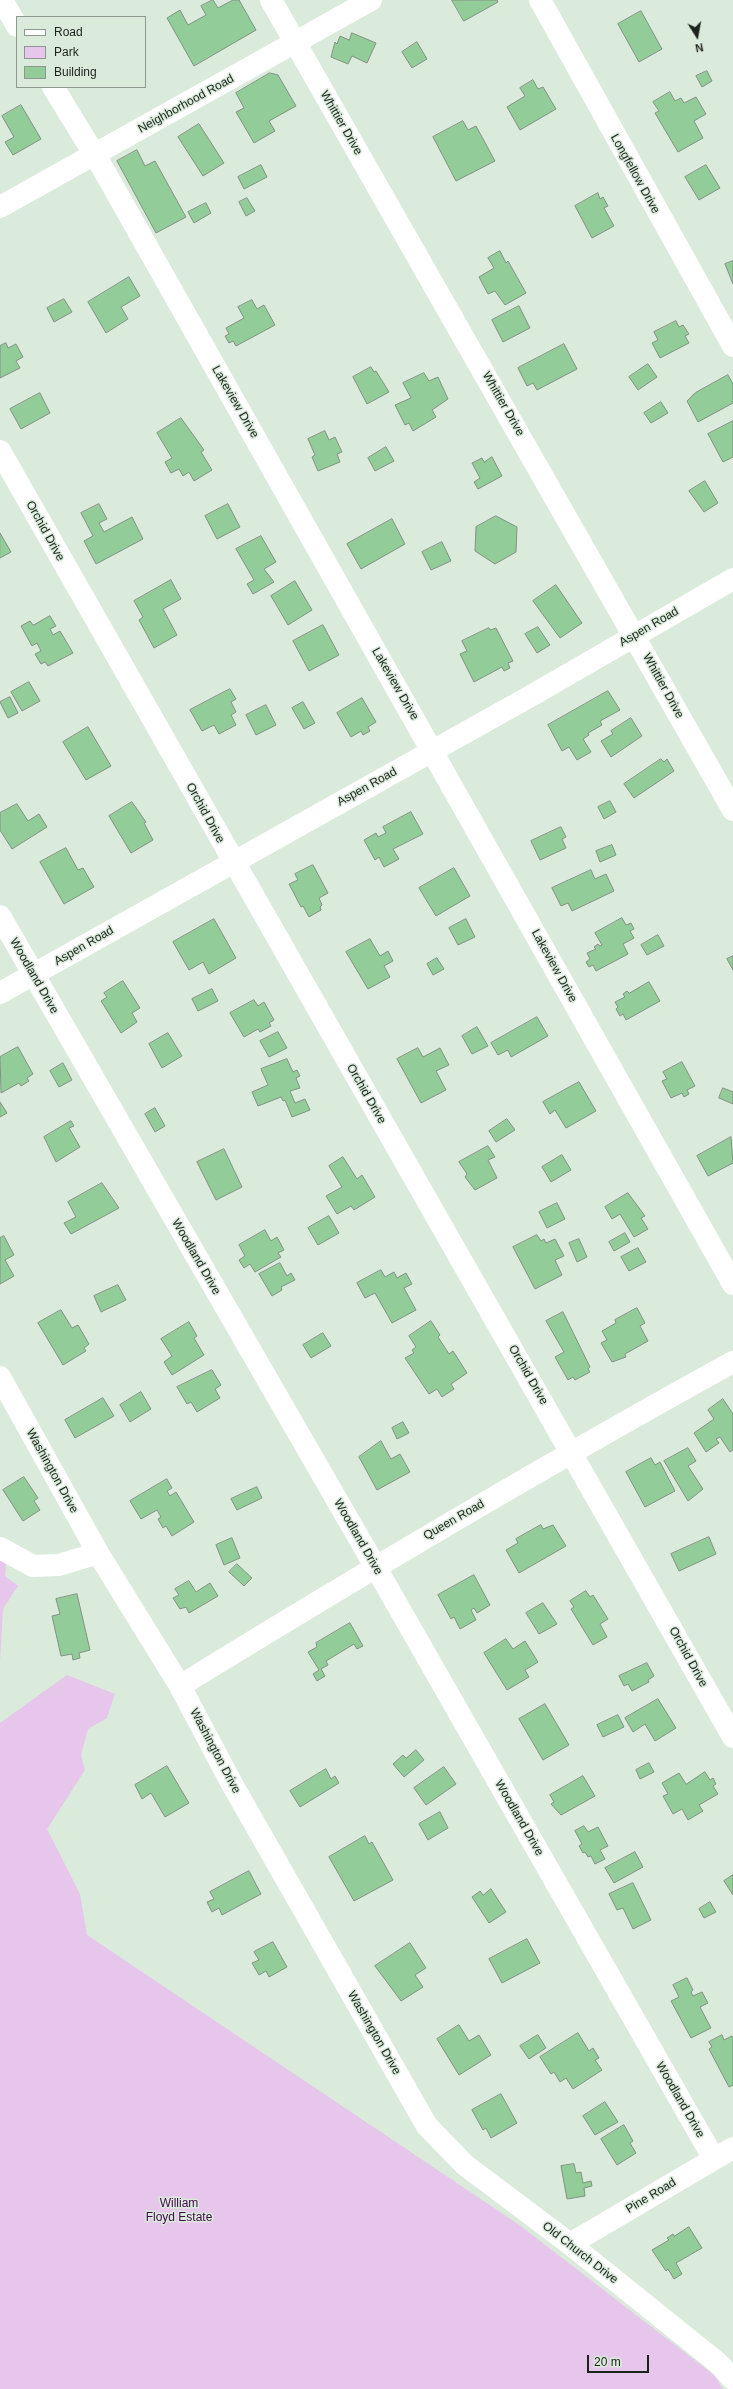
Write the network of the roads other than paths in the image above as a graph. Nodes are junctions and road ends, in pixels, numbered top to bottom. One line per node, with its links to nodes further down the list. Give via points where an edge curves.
1 (2, 0): 5 (street)
2 (271, 0): 6 (street, Whittier Drive)
3 (371, 0): 6 (street, Neighborhood Road)
4 (540, 0): 10 (street, Longfellow Drive)
5 (16, 24)
6 (295, 43): 8 (street, Neighborhood Road); 13 (street, Whittier Drive)
7 (54, 88): 8 (street, Lakeview Drive)
8 (94, 155): 9 (street, Neighborhood Road); 14 (street, Lakeview Drive)
9 (0, 208)
10 (733, 346)
11 (0, 451): 16 (street, Orchid Drive)
12 (733, 580): 13 (street, Aspen Road)
13 (635, 635): 14 (street, Aspen Road, via 536,694); 15 (street, Whittier Drive)
14 (433, 750): 16 (street, Aspen Road); 20 (street, Lakeview Drive)
15 (733, 810)
16 (232, 862): 18 (street, Aspen Road); 23 (street, Orchid Drive)
17 (0, 916): 18 (street, Woodland Drive)
18 (33, 975): 19 (street, Aspen Road); 26 (street, Woodland Drive)
19 (0, 994)
20 (733, 1284)
21 (733, 1362): 23 (street, Queen Road)
22 (0, 1377): 25 (street, Washington Drive)
23 (571, 1451): 26 (street, Queen Road); 28 (street, Orchid Drive)
24 (0, 1548): 25 (street, via 33,1566 59,1565)
25 (98, 1554): 27 (street, Washington Drive)
26 (375, 1566): 27 (street, Queen Road); 31 (street, Woodland Drive)
27 (180, 1686): 29 (street, Washington Drive, via 232,1784)
28 (733, 1738)
29 (427, 2126): 32 (street, Old Church Drive, via 465,2165)
30 (733, 2148): 31 (street, Pine Road)
31 (714, 2159): 32 (street, Pine Road)
32 (570, 2244): 33 (street, Old Church Drive, via 718,2362)
33 (733, 2379)

